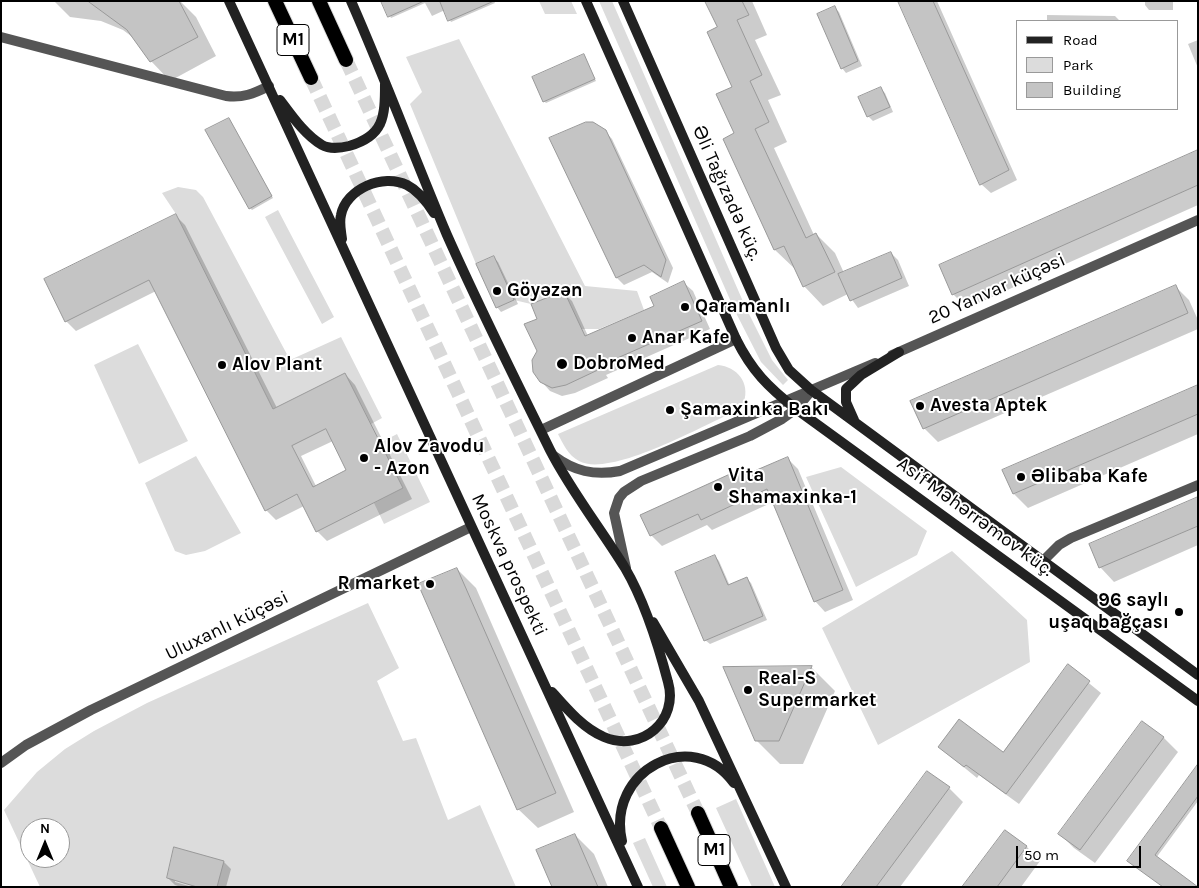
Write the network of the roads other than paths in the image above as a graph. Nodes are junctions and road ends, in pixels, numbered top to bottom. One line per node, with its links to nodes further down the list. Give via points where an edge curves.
1 (229, 1): 11 (main road)
2 (275, 1): 9 (highway, M1)
3 (319, 1): 8 (highway, M1)
4 (350, 1): 10 (main road)
5 (586, 1): 15 (main road)
6 (623, 1): 17 (main road, Əli Tağızadə küç., via 776,348 789,370)
7 (1, 37): 11 (street, via 226,96 251,95)
8 (346, 60)
9 (310, 78)
10 (385, 78): 11 (main road, via 385,109 376,132 343,148 324,146 311,138); 13 (main road)
11 (269, 86): 14 (main road)
12 (1198, 220): 16 (street, 20 Yanvar küçəsi)
13 (446, 231): 14 (main road, via 416,191 400,183 379,182 361,189 346,203 340,229); 22 (main road)
14 (346, 258): 25 (main road, Moskva prospekti)
15 (736, 338): 18 (main road, Asif Məhərrəmov küç., via 753,370); 22 (street)
16 (899, 352): 17 (street, 20 Yanvar küçəsi); 21 (main road, via 861,375 846,390 846,402)
17 (812, 390): 18 (street, 20 Yanvar küçəsi); 19 (street); 20 (main road, Əli Tağızadə küç.)
18 (786, 401): 19 (main road, Asif Məhərrəmov küç.); 23 (street, 20 Yanvar küçəsi, via 620,471 579,470)
19 (796, 409): 27 (street, via 760,432 641,481 624,492 614,513); 31 (main road, Asif Məhərrəmov küç.)
20 (846, 415): 21 (main road, Asif Məhərrəmov küç.)
21 (856, 423): 26 (main road, Asif Məhərrəmov küç.)
22 (541, 430): 23 (main road)
23 (554, 456): 27 (main road)
24 (1198, 485): 26 (street, via 1071,538)
25 (471, 527): 30 (main road, Moskva prospekti); 32 (street, Uluxanlı küçəsi, via 91,710 26,745)
26 (1042, 562): 29 (main road, Asif Məhərrəmov küç.)
27 (627, 570): 28 (main road)
28 (642, 603): 30 (main road, via 671,695 670,708 655,731 630,741 607,738 581,722); 33 (main road, via 699,701)
29 (1198, 674)
30 (543, 682): 36 (main road, Moskva prospekti)
31 (1198, 702)
32 (1, 763)
33 (745, 798): 36 (main road, via 718,766 701,759 683,757 661,761 644,771 623,800 619,829); 40 (main road)
34 (698, 813): 39 (highway, M1)
35 (661, 828): 38 (highway, M1)
36 (626, 861): 37 (main road, Moskva prospekti)
37 (638, 887)
38 (688, 887)
39 (731, 887)
40 (786, 887)

